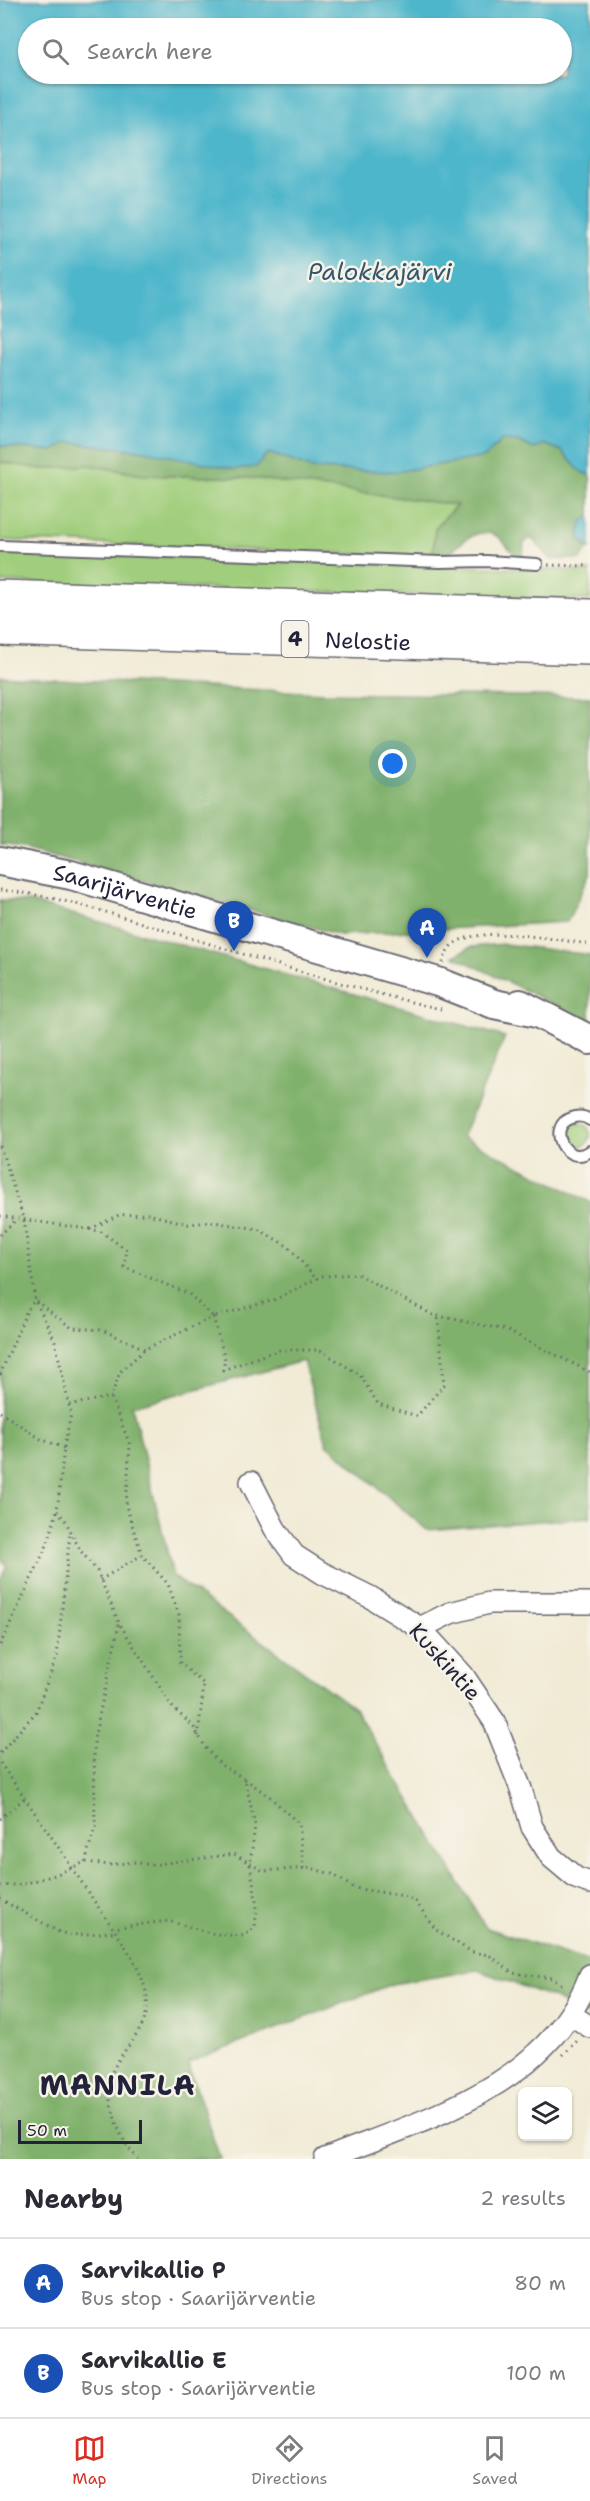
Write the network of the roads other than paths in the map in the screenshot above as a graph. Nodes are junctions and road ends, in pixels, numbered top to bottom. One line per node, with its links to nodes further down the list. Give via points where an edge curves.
1 (0, 546): 2 (lane)
2 (537, 564)
3 (0, 597): 4 (highway, Nelostie / 4)
4 (590, 616)
5 (0, 629): 6 (highway, Nelostie / 4)
6 (590, 648)
7 (0, 861): 8 (main road, Saarijärventie, via 71,875 445,993 537,1014)
8 (590, 1040)
9 (589, 1117): 10 (lane, via 568,1119 561,1125 559,1140 573,1155)
10 (590, 1151)
11 (251, 1482): 13 (street, Kuskintie, via 275,1529 294,1555)
12 (590, 1603): 13 (street, via 489,1603 450,1612)
13 (420, 1628): 14 (street, Kuskintie, via 463,1675 494,1721 532,1827 551,1857 576,1878)
14 (590, 1883)
15 (590, 1975): 16 (street)
16 (575, 2004): 17 (street); 18 (street, via 550,2040 488,2091)
17 (590, 2026)
18 (325, 2159)

